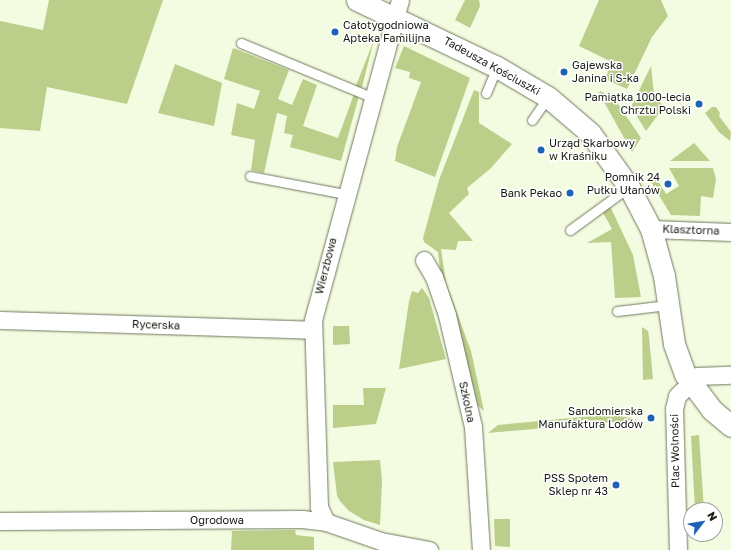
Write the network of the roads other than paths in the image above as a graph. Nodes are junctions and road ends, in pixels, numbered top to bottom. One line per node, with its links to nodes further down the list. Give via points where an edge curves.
1 (358, 0): 2 (street, Tadeusza Kościuszki)
2 (397, 8): 4 (street, Tadeusza Kościuszki); 7 (street, Wierzbowa)
3 (241, 44): 7 (lane)
4 (497, 67): 5 (lane); 6 (street, Tadeusza Kościuszki)
5 (486, 92)
6 (548, 97): 8 (lane); 10 (street, Tadeusza Kościuszki, via 590,133)
7 (374, 98): 11 (street, Wierzbowa)
8 (532, 120)
9 (250, 176): 11 (lane)
10 (629, 187): 12 (street, Tadeusza Kościuszki); 13 (lane)
11 (345, 194): 19 (street, Wierzbowa)
12 (651, 229): 14 (street, Klasztorna); 16 (street, Tadeusza Kościuszki, via 664,276)
13 (570, 230)
14 (731, 232)
15 (424, 260): 26 (street, Szkolna, via 434,277 447,315 473,427)
16 (668, 305): 17 (lane); 21 (street, Tadeusza Kościuszki, via 677,353)
17 (617, 310)
18 (0, 320): 19 (street, Rycerska)
19 (312, 330): 24 (street, Wierzbowa, via 319,507)
20 (731, 375): 21 (street, via 704,374)
21 (690, 380): 22 (street, via 712,410); 27 (street, Plac Wolności, via 677,396 674,405)
22 (731, 426)
23 (0, 521): 24 (street, Ogrodowa, via 302,519)
24 (326, 522): 25 (street, Ogrodowa, via 381,541)
25 (429, 550)
26 (481, 550)
27 (678, 550)

